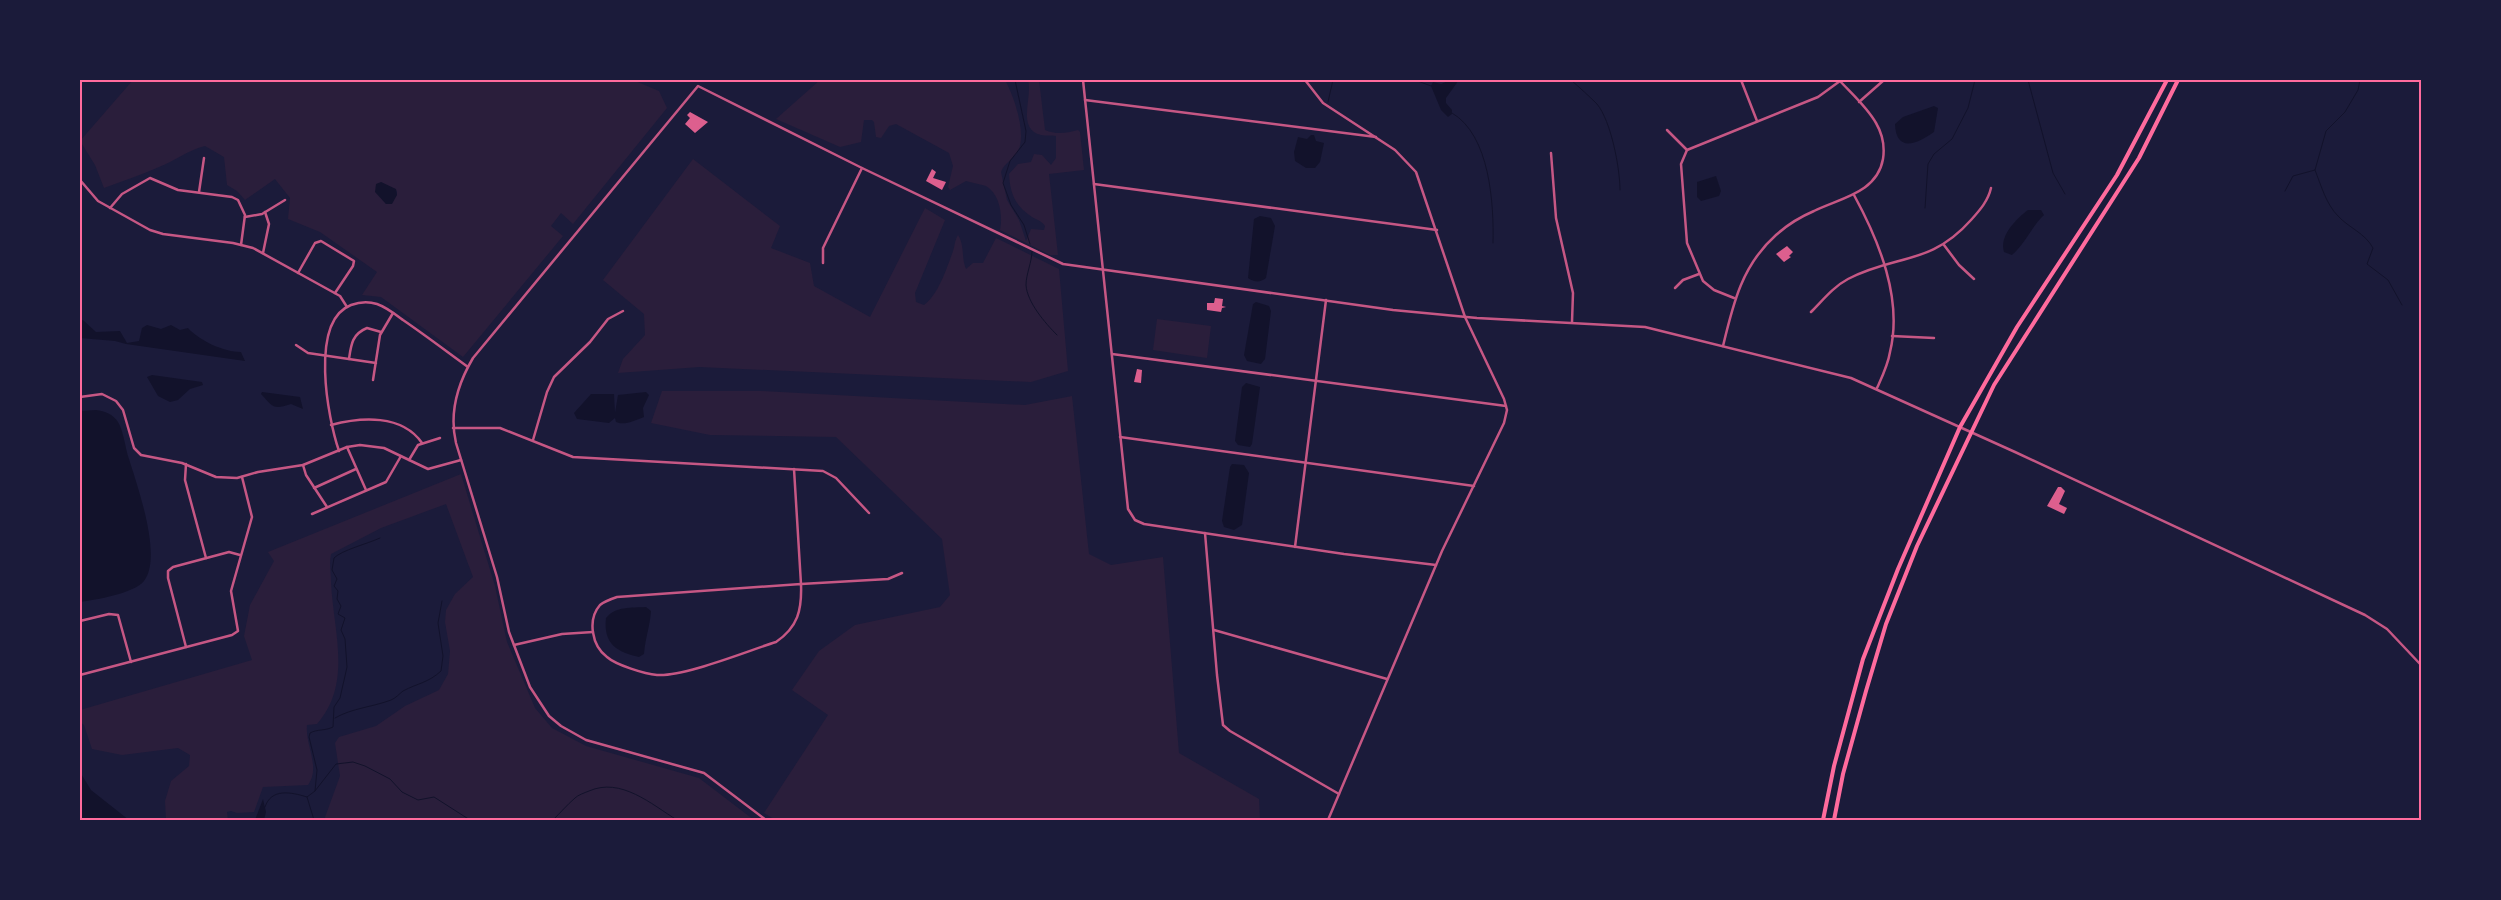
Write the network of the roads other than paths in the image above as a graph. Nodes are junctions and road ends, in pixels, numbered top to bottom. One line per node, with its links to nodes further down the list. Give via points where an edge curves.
1 (1083, 80): 8 (street)
2 (1306, 80): 12 (street, via 1324,102)
3 (1741, 80): 10 (street)
4 (1840, 80): 9 (street); 10 (street, via 1818,97)
5 (1884, 80): 9 (street)
6 (2166, 80): 62 (main road, via 2117,175 2017,327)
7 (2178, 80): 64 (main road, via 2139,158 2021,339)
8 (1085, 100): 12 (street); 18 (street)
9 (1859, 102): 21 (street, via 1881,132 1884,153 1872,182)
10 (1758, 121): 13 (street)
11 (1666, 130): 13 (street)
12 (1377, 137): 26 (street, via 1402,156 1416,172)
13 (1687, 150): 34 (street, via 1681,164 1685,230)
14 (1551, 153): 45 (street, via 1556,218 1573,293)
15 (204, 158): 20 (street)
16 (862, 168): 30 (street, via 824,248); 32 (street, via 1057,262); 55 (street, via 698,86 505,317)
17 (80, 180): 23 (street, via 98,201)
18 (1094, 184): 26 (street); 32 (street)
19 (1991, 188): 28 (street, via 1982,207 1960,233)
20 (199, 192): 23 (street, via 174,188 150,178 122,194); 25 (street, via 235,198 242,205)
21 (1853, 195): 31 (street, via 1876,237); 38 (street, via 1801,217 1775,236 1753,260)
22 (285, 200): 24 (street)
23 (110, 208): 27 (street, via 164,234)
24 (266, 212): 25 (street); 29 (street, via 269,224)
25 (245, 217): 27 (street)
26 (1437, 230): 44 (street)
27 (241, 245): 29 (street)
28 (1944, 245): 31 (street, via 1922,256); 35 (street, via 1958,265)
29 (263, 253): 33 (street)
30 (823, 263)
31 (1885, 266): 42 (street, via 1837,286); 47 (street, via 1892,310)
32 (1103, 270): 39 (street); 51 (street)
33 (298, 273): 37 (street); 37 (street, via 315,243 321,241 354,261)
34 (1698, 274): 36 (street, via 1683,280); 38 (street, via 1714,290)
35 (1974, 279)
36 (1675, 288)
37 (335, 293): 40 (street)
38 (1735, 298): 50 (street)
39 (1326, 300): 44 (street); 57 (street)
40 (347, 307): 43 (street, via 370,302); 52 (street, via 330,326)
41 (623, 311): 67 (street, via 608,319 554,377)
42 (1811, 312)
43 (393, 313): 46 (street); 55 (street)
44 (1465, 317): 45 (street); 60 (street)
45 (1572, 322): 50 (street, via 1645,327)
46 (381, 332): 53 (street, via 367,328 356,335); 54 (street)
47 (1892, 336): 48 (street); 58 (street, via 1888,363)
48 (1934, 338)
49 (296, 345): 52 (street, via 305,352)
50 (1723, 346): 58 (street, via 1851,378)
51 (1112, 354): 57 (street); 65 (street)
52 (327, 356): 53 (street); 61 (street, via 326,389)
53 (349, 359): 54 (street)
54 (376, 363): 56 (street)
55 (468, 367): 63 (street, via 455,401)
56 (374, 380)
57 (1316, 380): 60 (street); 74 (street)
58 (1877, 388): 62 (street)
59 (80, 397): 75 (street, via 102,394 116,400 123,410 138,453)
60 (1506, 406): 80 (street, via 1504,423)
61 (331, 424): 68 (street, via 360,419 382,420 415,434); 70 (street)
62 (1960, 427): 64 (street); 107 (main road, via 1863,659)
63 (454, 428): 67 (street, via 500,428); 73 (street)
64 (1970, 431): 101 (street, via 2365,615 2387,629); 108 (main road, via 1916,546 1886,624 1843,774)
65 (1120, 437): 74 (street); 86 (street, via 1128,509 1132,517 1144,524)
66 (440, 438): 68 (street)
67 (533, 440): 77 (street, via 573,458)
68 (422, 443): 72 (street)
69 (348, 447): 70 (street); 71 (street, via 374,445); 78 (street)
70 (339, 451): 76 (street)
71 (401, 455): 72 (street); 82 (street, via 388,480)
72 (409, 460): 73 (street, via 432,469)
73 (461, 460): 98 (street)
74 (1305, 463): 80 (street); 87 (street)
75 (186, 464): 79 (street, via 216,477); 89 (street, via 186,480)
76 (303, 465): 79 (street); 81 (street)
77 (794, 468): 84 (street, via 824,471); 94 (street)
78 (357, 469): 81 (street); 82 (street)
79 (242, 477): 88 (street, via 252,517)
80 (1474, 486): 90 (street)
81 (314, 488): 83 (street)
82 (366, 490): 83 (street)
83 (328, 508): 85 (street)
84 (869, 513)
85 (312, 514)
86 (1205, 534): 87 (street); 96 (street)
87 (1295, 547): 90 (street)
88 (240, 555): 89 (street, via 229,552); 99 (street, via 231,591 238,631)
89 (206, 558): 99 (street, via 168,571)
90 (1436, 565): 103 (street)
91 (2421, 571): 93 (street)
92 (902, 573): 94 (street, via 888,578)
93 (2421, 580)
94 (801, 584): 97 (street, via 617,597 601,604 593,621); 97 (street, via 798,618 783,638 678,674 656,675 614,662 602,653)
95 (80, 622): 100 (street, via 118,615)
96 (1214, 630): 103 (street); 104 (street, via 1225,728)
97 (593, 632): 98 (street, via 562,634)
98 (514, 645): 105 (street, via 536,697 549,716 561,726 595,743 704,773)
99 (186, 647): 100 (street)
100 (131, 662): 102 (street)
101 (2421, 665)
102 (80, 675)
103 (1387, 679): 104 (street)
104 (1339, 794): 106 (street)
105 (766, 820)
106 (1328, 820)
107 (1823, 820)
108 (1834, 820)

